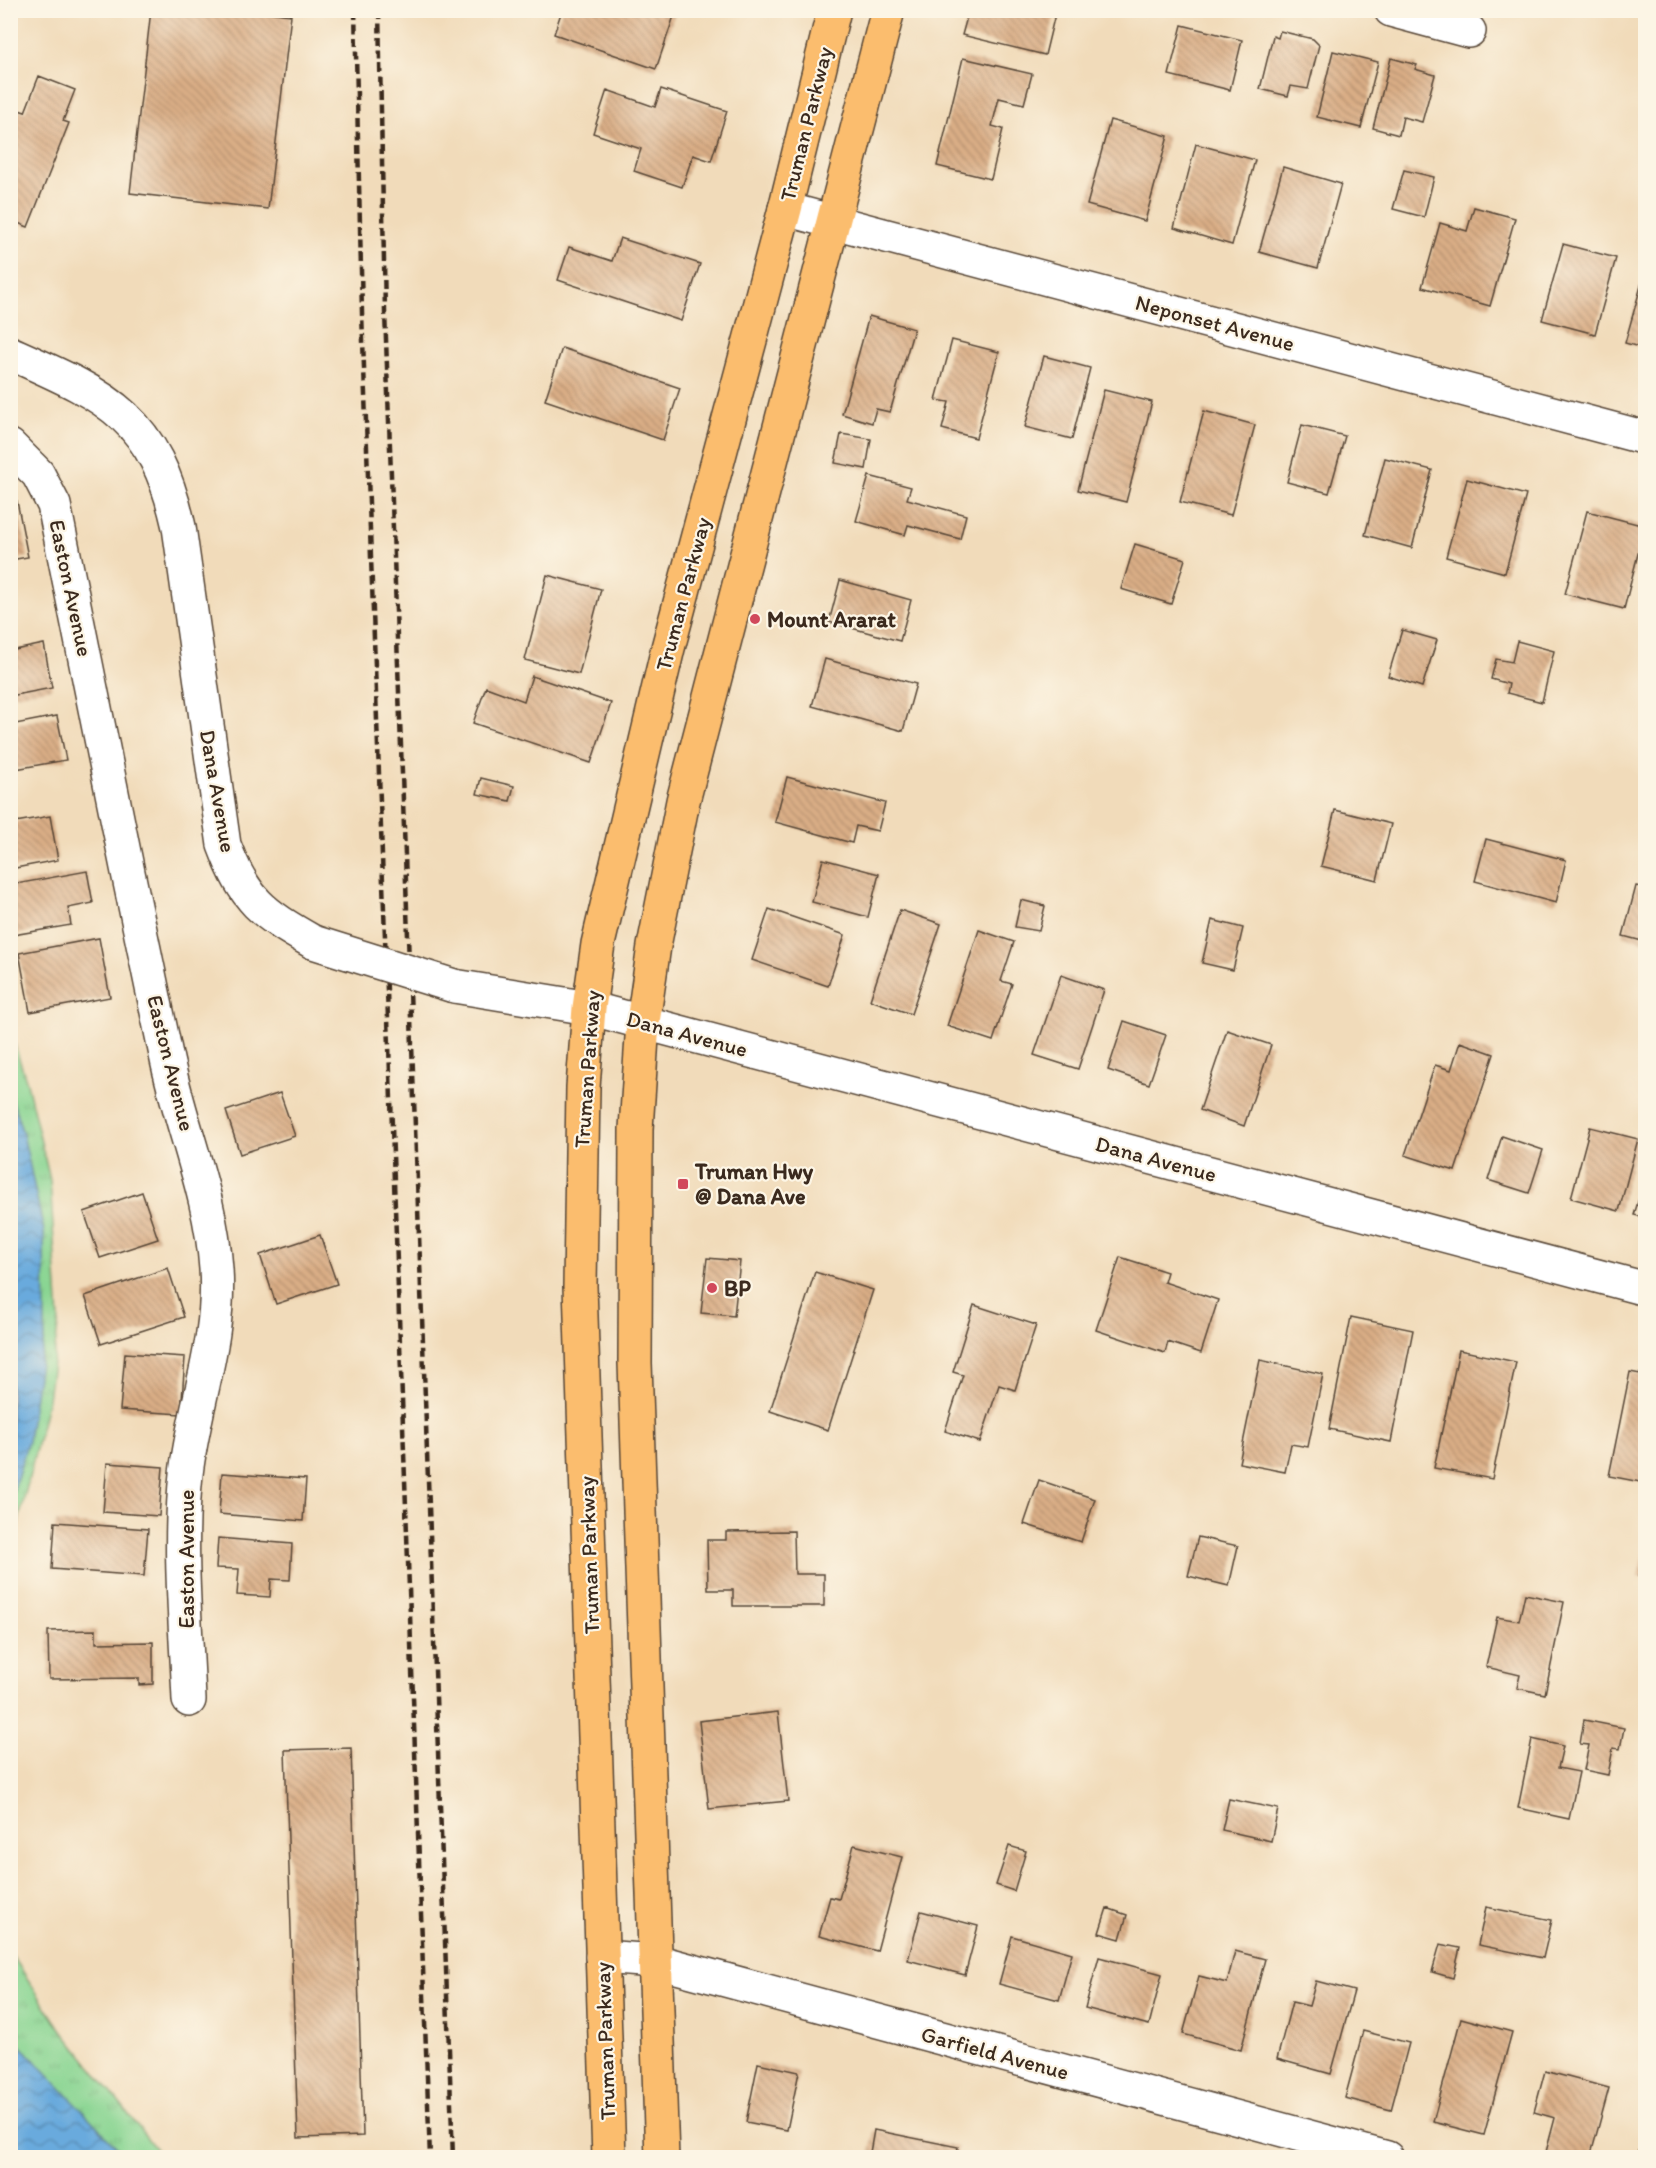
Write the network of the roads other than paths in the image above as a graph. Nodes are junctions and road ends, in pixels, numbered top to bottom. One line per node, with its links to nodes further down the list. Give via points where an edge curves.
1 (834, 10): 5 (main road, Truman Parkway)
2 (888, 10): 6 (main road)
3 (1391, 10): 4 (street)
4 (1469, 31)
5 (785, 209): 6 (street, Neponset Avenue); 10 (main road, Truman Parkway, via 668,648 598,944)
6 (833, 221): 8 (street, Neponset Avenue); 11 (main road, via 683,801)
7 (10, 353): 10 (street, Dana Avenue, bridge, via 58,374 116,407 158,459 178,527 224,845 232,867 255,903 268,916 313,942 454,987)
8 (1646, 438)
9 (10, 446): 13 (street, Easton Avenue, via 38,474 54,505 167,1060 213,1232 216,1308 191,1440 184,1507)
10 (589, 1008): 11 (street, Dana Avenue); 14 (main road, Truman Parkway, via 583,1087 580,1286)
11 (643, 1022): 12 (street, Dana Avenue); 15 (main road, via 636,1129 635,1363)
12 (1646, 1289)
13 (189, 1700)
14 (602, 1957): 15 (street, Garfield Avenue); 16 (main road, Truman Parkway)
15 (655, 1961): 17 (main road); 18 (street, Garfield Avenue)
16 (609, 2157)
17 (662, 2157)
18 (1387, 2157)

